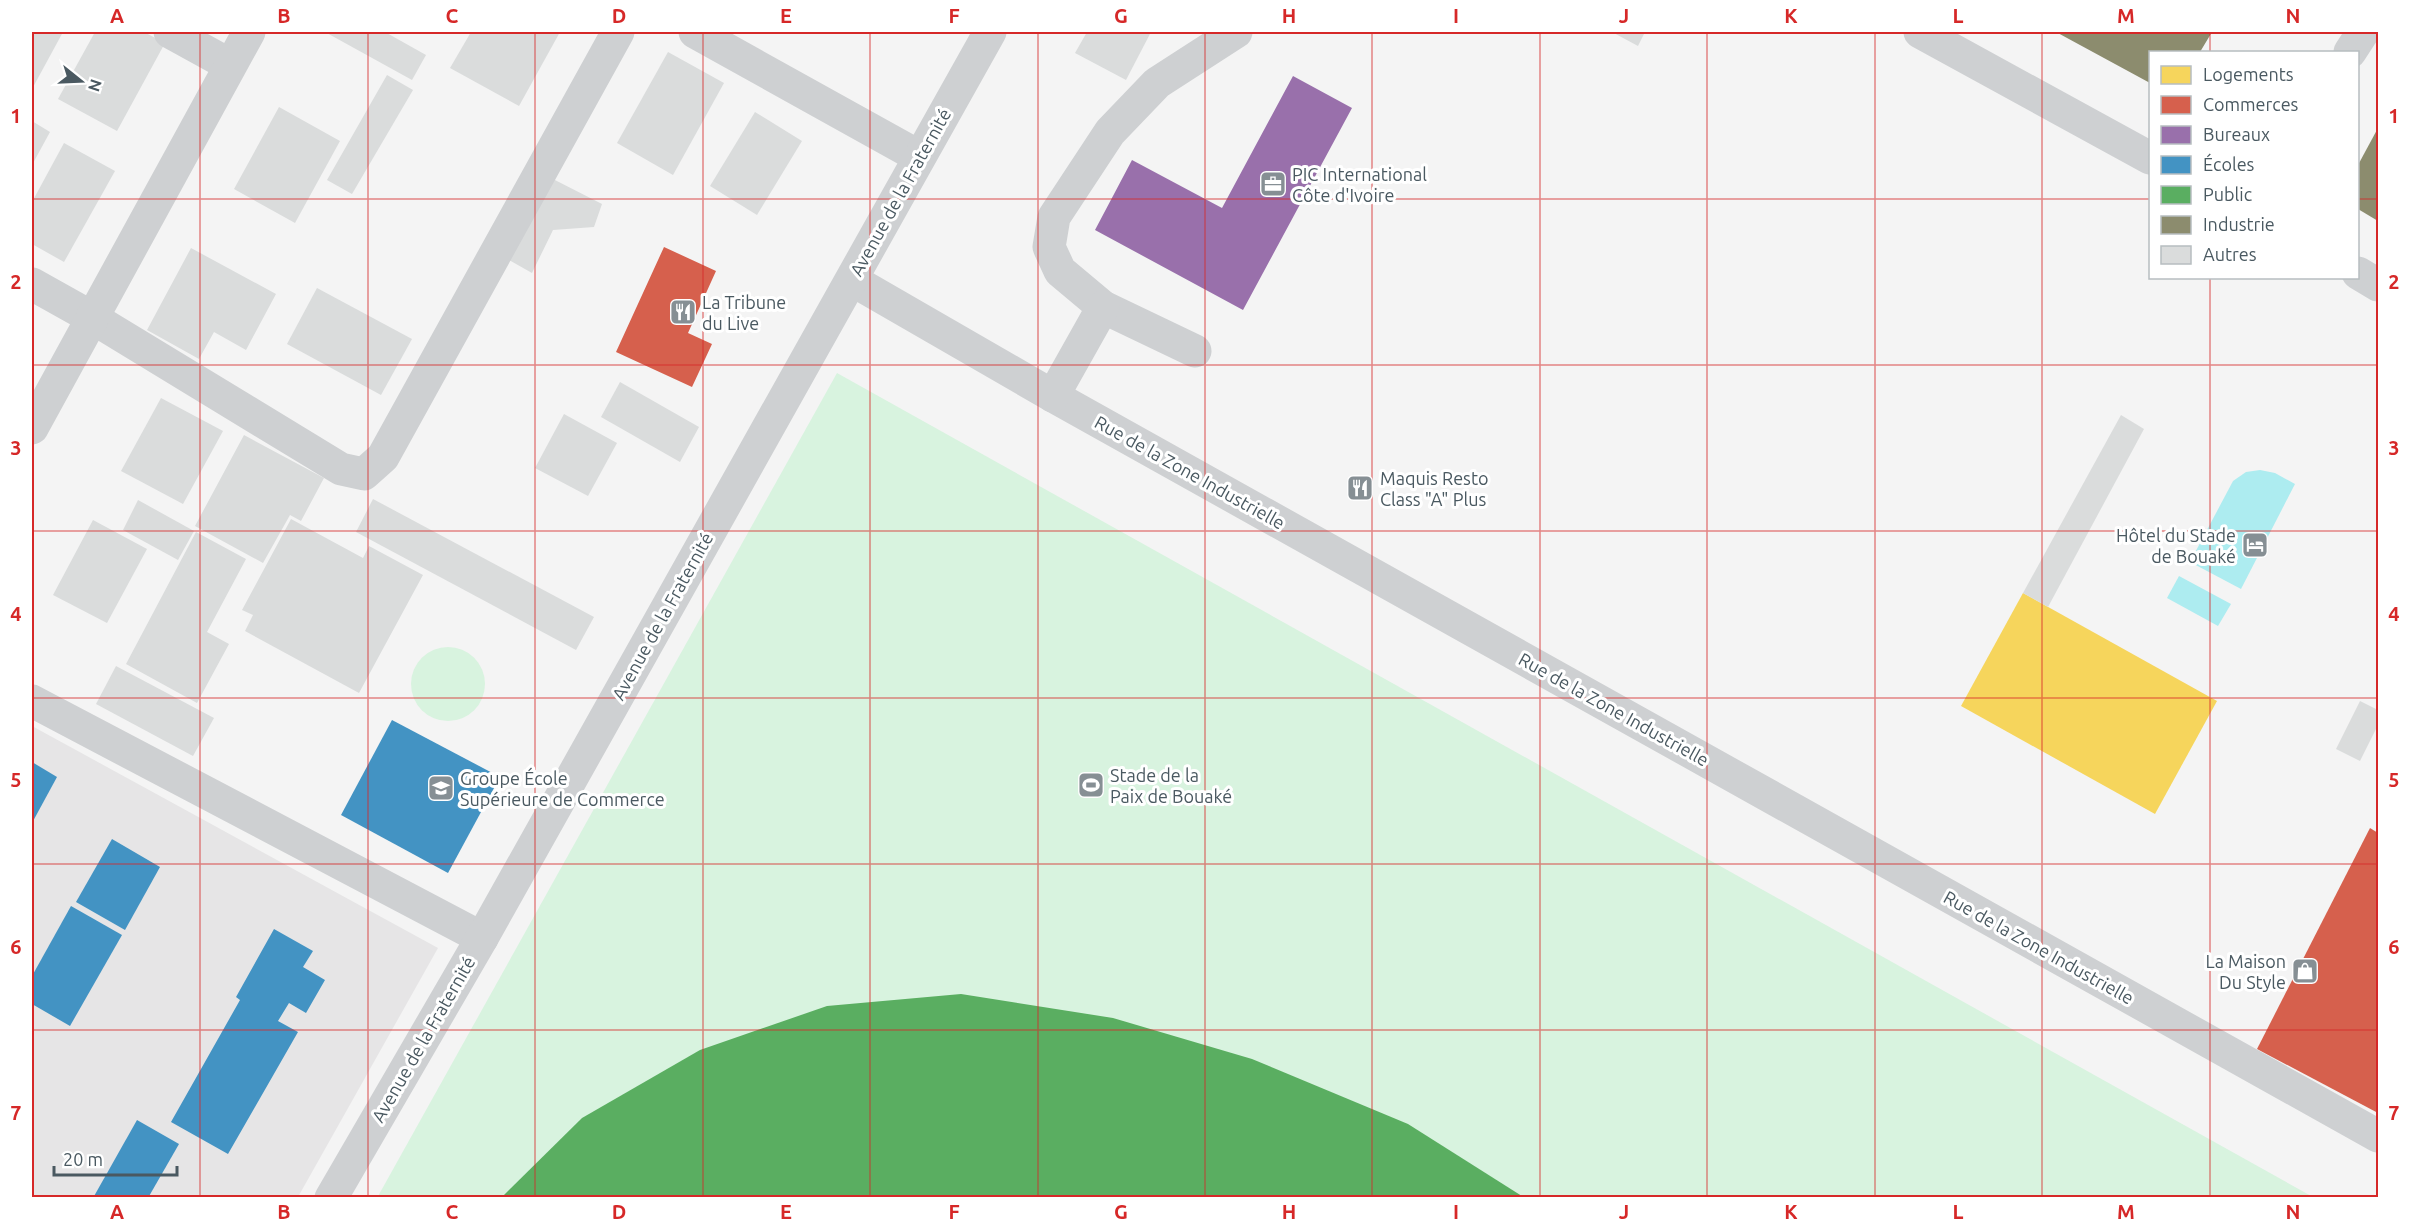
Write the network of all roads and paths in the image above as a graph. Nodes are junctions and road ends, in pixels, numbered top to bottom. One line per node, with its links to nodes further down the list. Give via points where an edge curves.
1 (170, 32): 10 (street)
2 (249, 32): 10 (street)
3 (618, 32): 18 (street, via 382,457 364,474 341,470)
4 (695, 32): 11 (street)
5 (990, 32): 11 (street, Avenue de la Fraternité)
6 (1236, 32): 17 (street, via 1157,83 1110,132 1054,217 1049,247 1060,271)
7 (1920, 32): 12 (street)
8 (2363, 32): 9 (street)
9 (2351, 51)
10 (230, 65): 18 (street)
11 (918, 156): 14 (street, Avenue de la Fraternité)
12 (2149, 158)
13 (2359, 274): 16 (street)
14 (852, 280): 20 (street, Rue de la Zone Industrielle); 23 (street, Avenue de la Fraternité)
15 (32, 284): 18 (street)
16 (2379, 285)
17 (1103, 307): 19 (street); 20 (street)
18 (91, 317): 21 (street)
19 (1195, 351)
20 (1053, 396): 24 (street, Rue de la Zone Industrielle)
21 (32, 428)
22 (32, 701): 23 (street)
23 (482, 938): 25 (street, Avenue de la Fraternité)
24 (2379, 1136)
25 (331, 1197)

